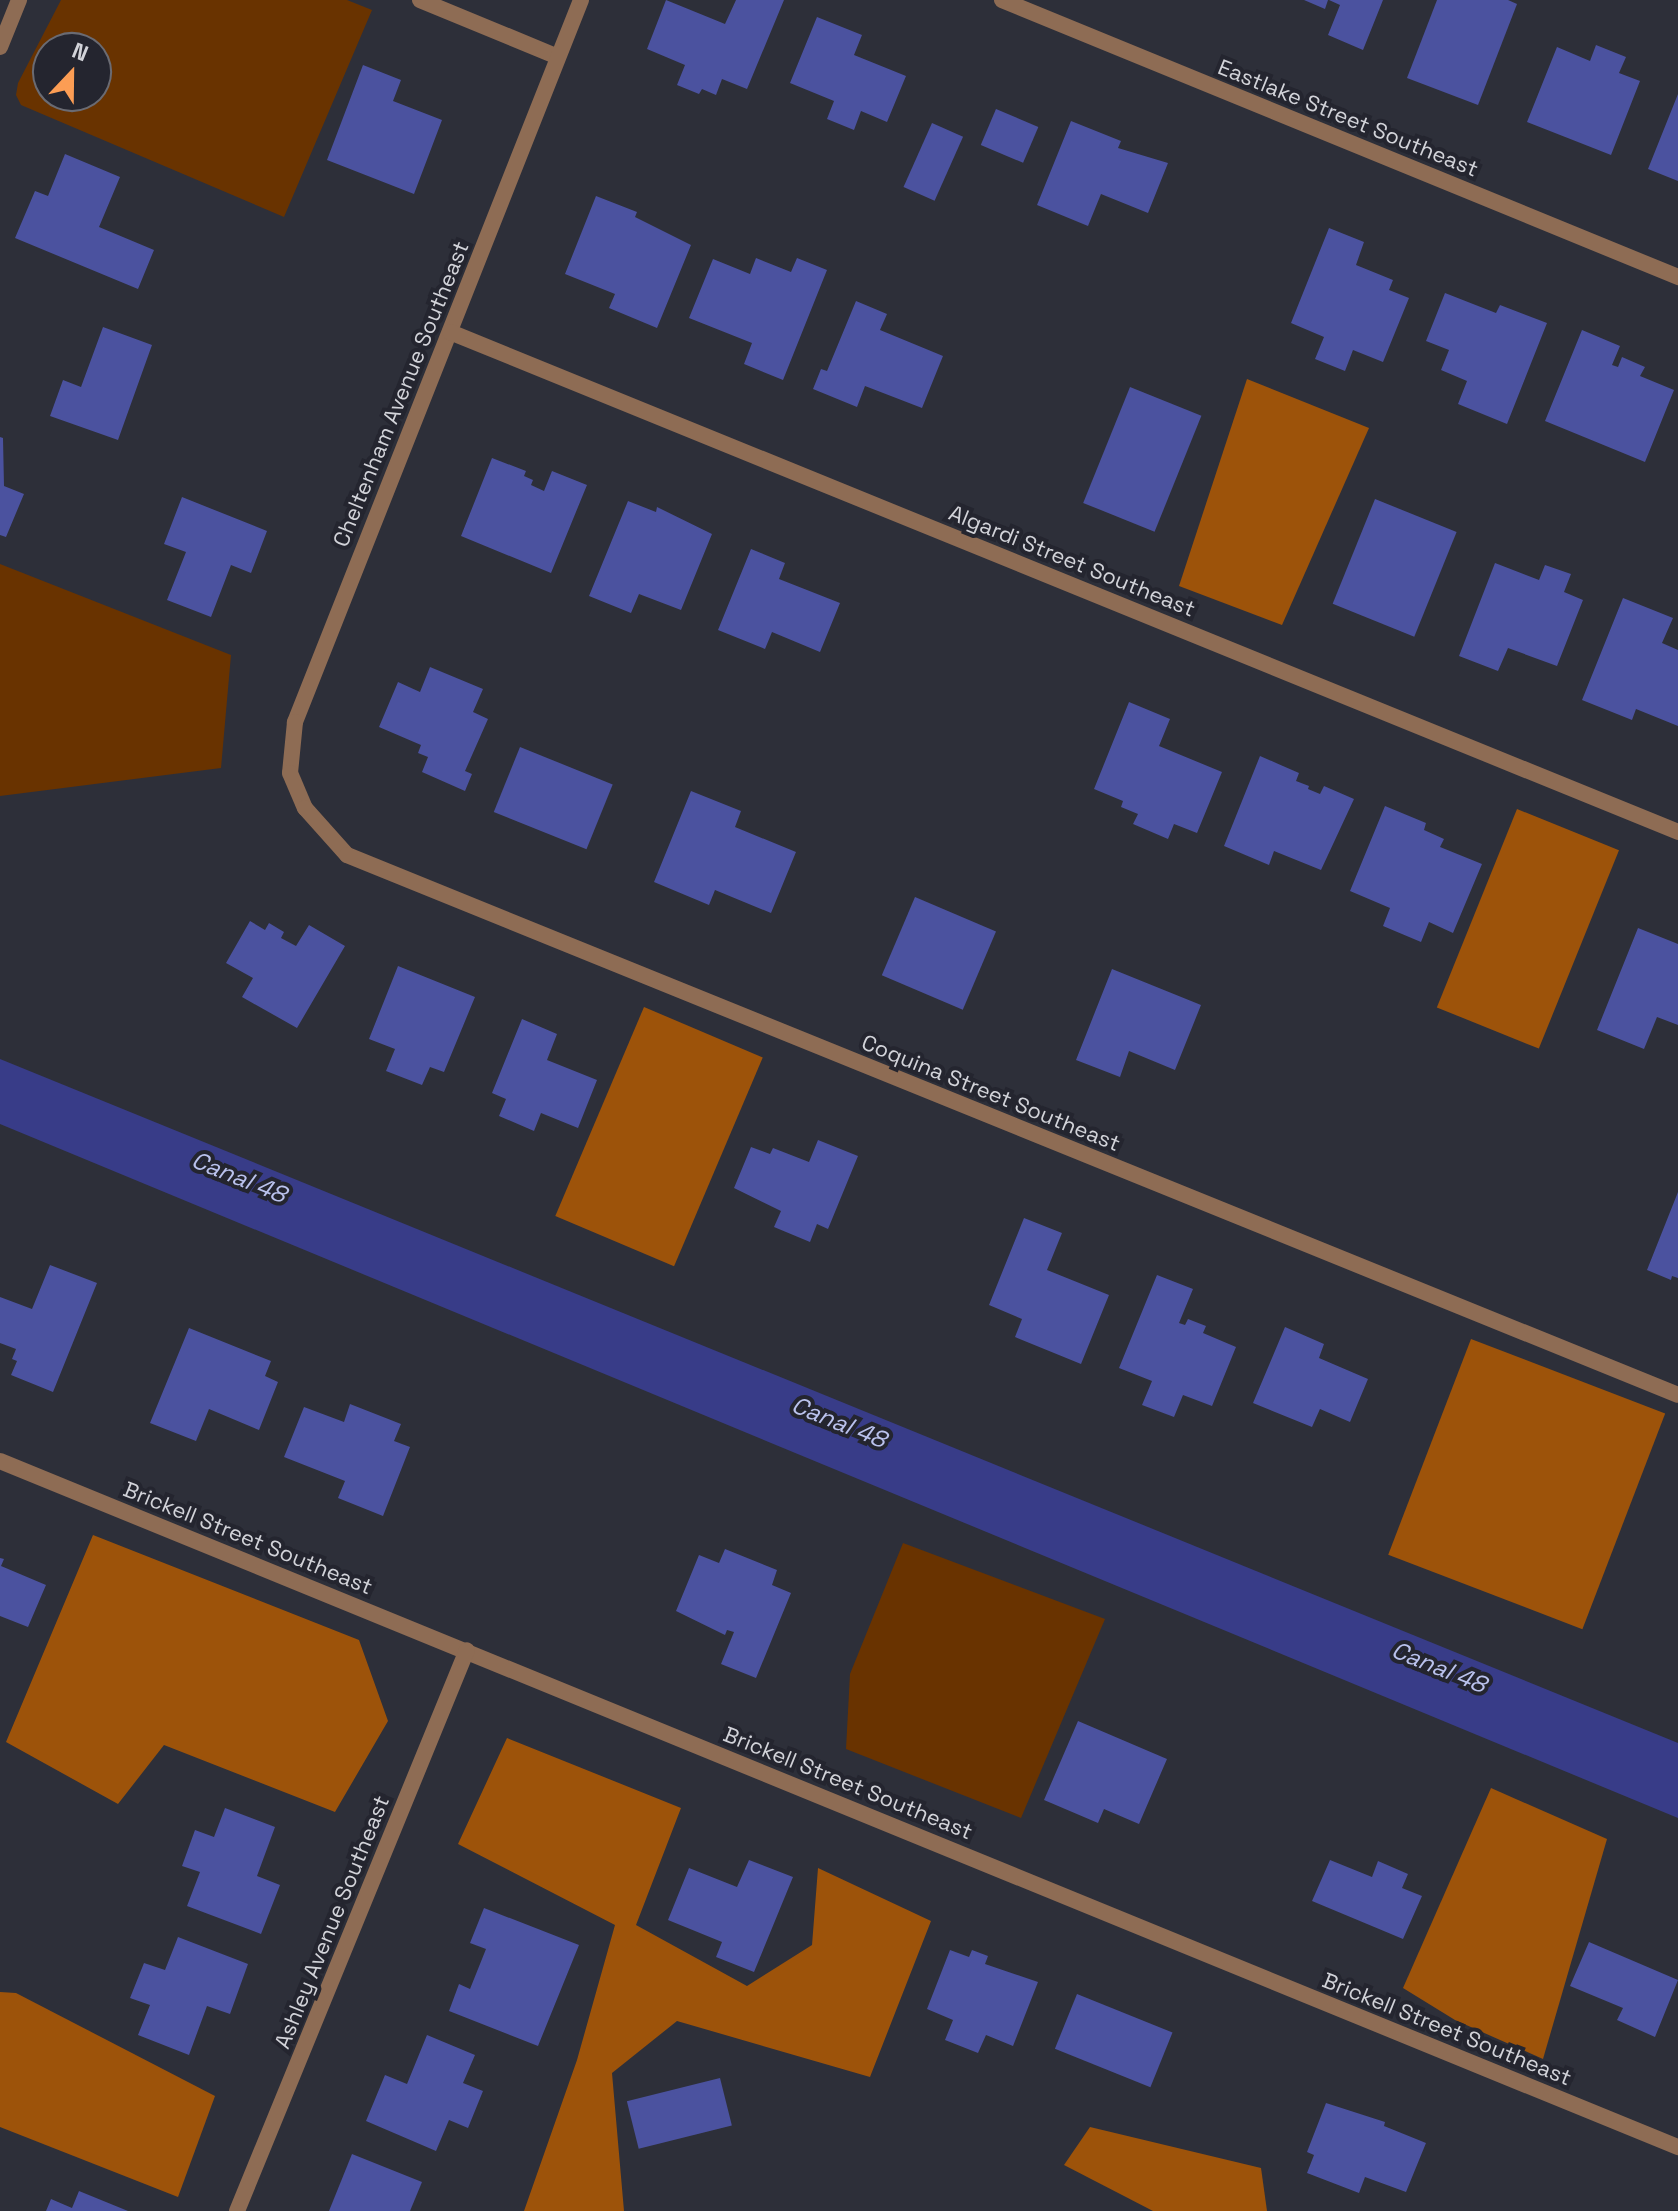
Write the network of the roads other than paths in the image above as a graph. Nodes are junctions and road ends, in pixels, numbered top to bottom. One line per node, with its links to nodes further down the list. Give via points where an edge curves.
1 (19, 0): 5 (street)
2 (420, 0): 6 (street)
3 (581, 0): 6 (street, Cheltenham Avenue Southeast)
4 (1002, 0): 7 (street, Eastlake Street Southeast)
5 (0, 47)
6 (558, 57): 8 (street, Cheltenham Avenue Southeast)
7 (1678, 277)
8 (450, 332): 9 (street, Cheltenham Avenue Southeast, via 295,722 290,773); 10 (street, Algardi Street Southeast)
9 (305, 808): 11 (street, Coquina Street Southeast, via 347,855)
10 (1678, 832)
11 (1678, 1395)
12 (0, 1461): 13 (street, Brickell Street Southeast)
13 (467, 1650): 14 (street, Brickell Street Southeast); 15 (street, Ashley Avenue Southeast)
14 (1678, 2147)
15 (237, 2211)

